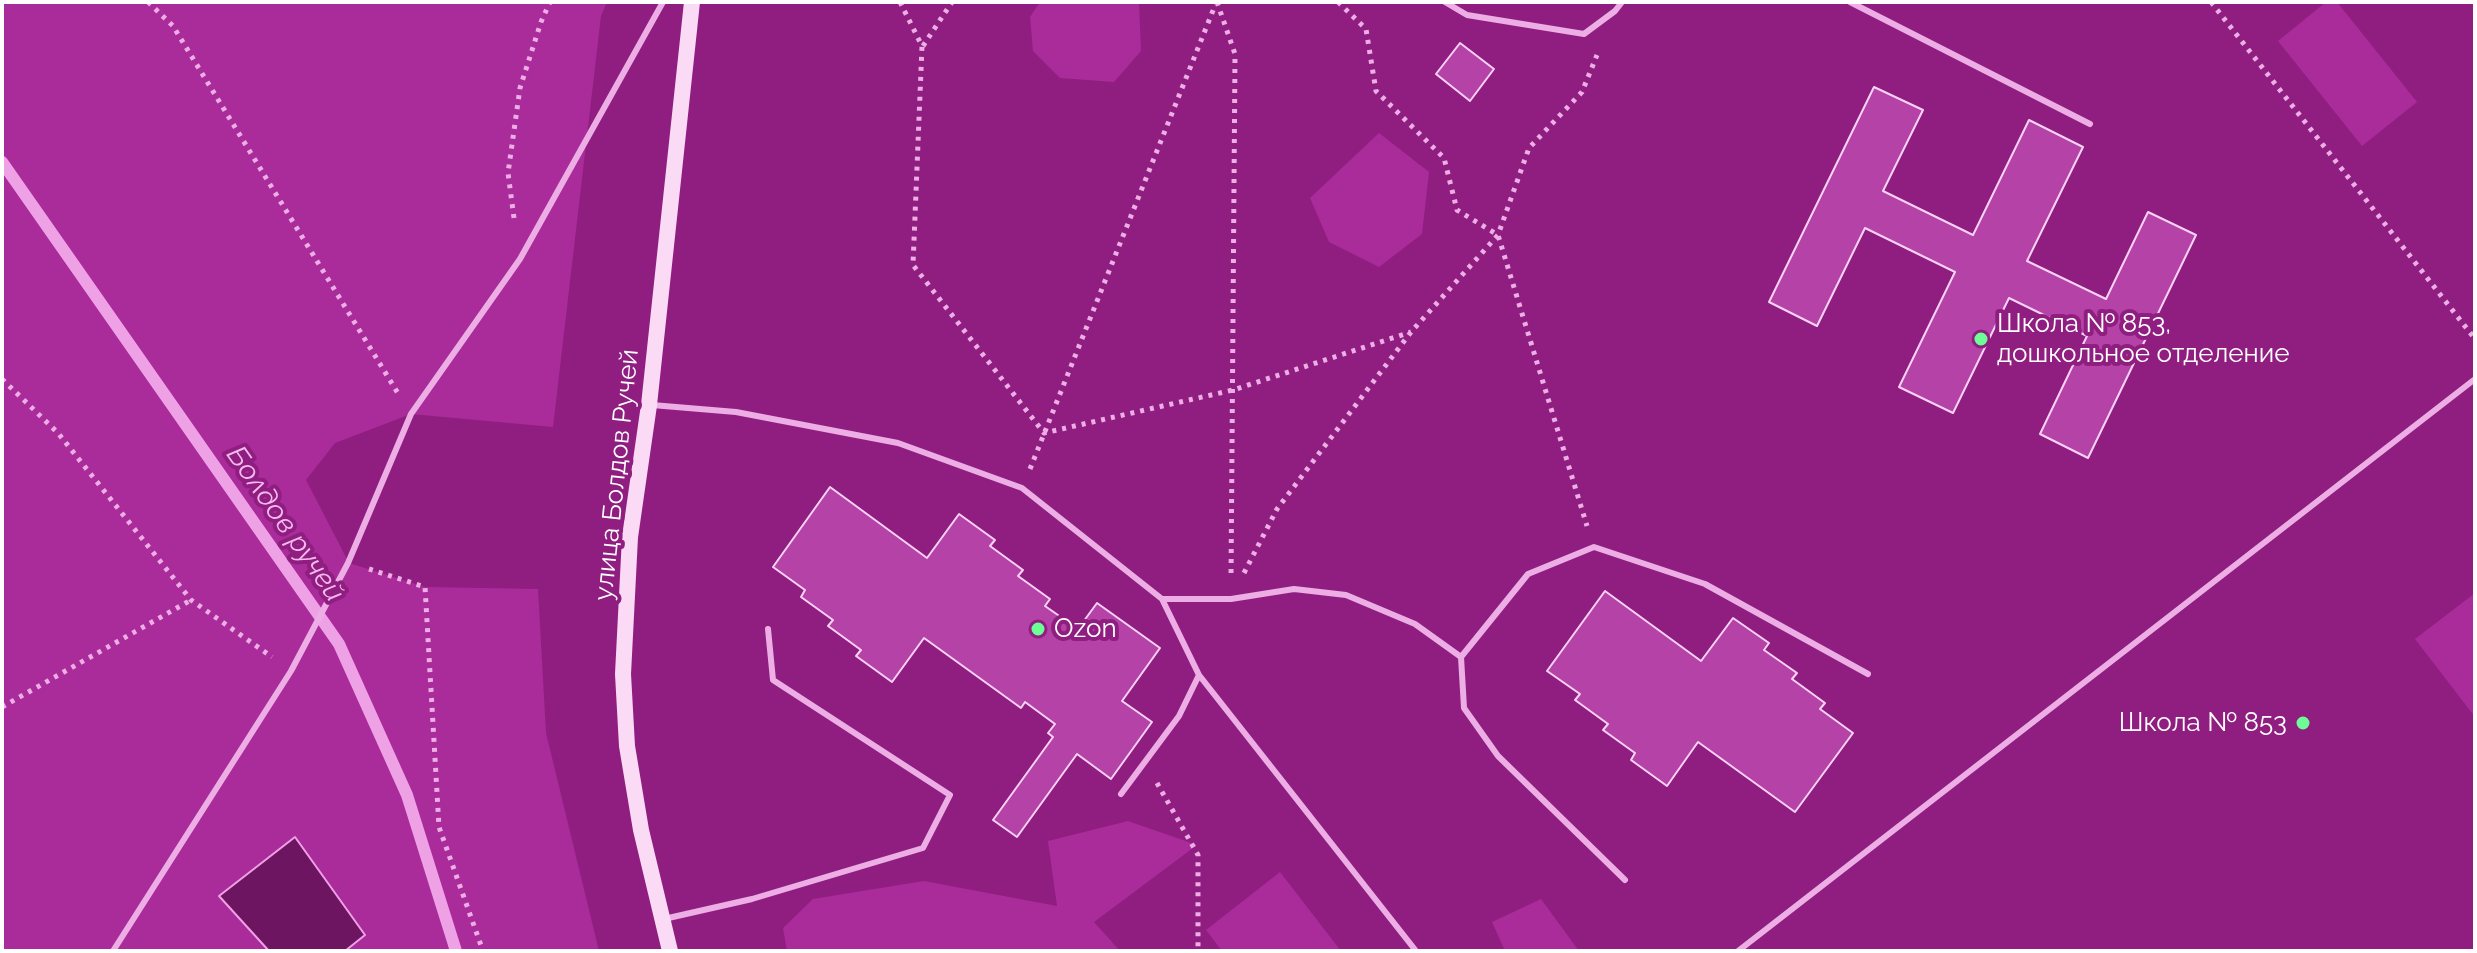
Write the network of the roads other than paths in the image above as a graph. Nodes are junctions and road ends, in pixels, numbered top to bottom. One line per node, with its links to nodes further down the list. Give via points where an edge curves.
1 (663, 2): 17 (lane, via 520,259 411,414 348,563 291,671)
2 (692, 2): 8 (street, улица Болдов Ручей)
3 (1445, 2): 4 (lane, via 1467,15 1584,34)
4 (1622, 2)
5 (1850, 2): 6 (lane)
6 (2090, 124)
7 (2475, 379): 20 (lane)
8 (649, 405): 9 (lane, via 736,412 898,443 1022,488); 16 (street, улица Болдов Ручей, via 630,537 623,674 627,746)
9 (1162, 599): 11 (lane, via 1231,599 1294,589 1346,595 1415,624); 13 (lane)
10 (768, 629): 16 (lane, via 773,680 950,795 923,848)
11 (1461, 657): 12 (lane, via 1528,574 1594,547 1705,584); 15 (lane, via 1464,708 1498,756)
12 (1868, 674)
13 (1199, 675): 14 (lane, via 1179,716); 19 (lane)
14 (1121, 794)
15 (1625, 880)
16 (661, 920): 18 (street, улица Болдов Ручей)
17 (113, 951)
18 (670, 951)
19 (1416, 951)
20 (1738, 951)

